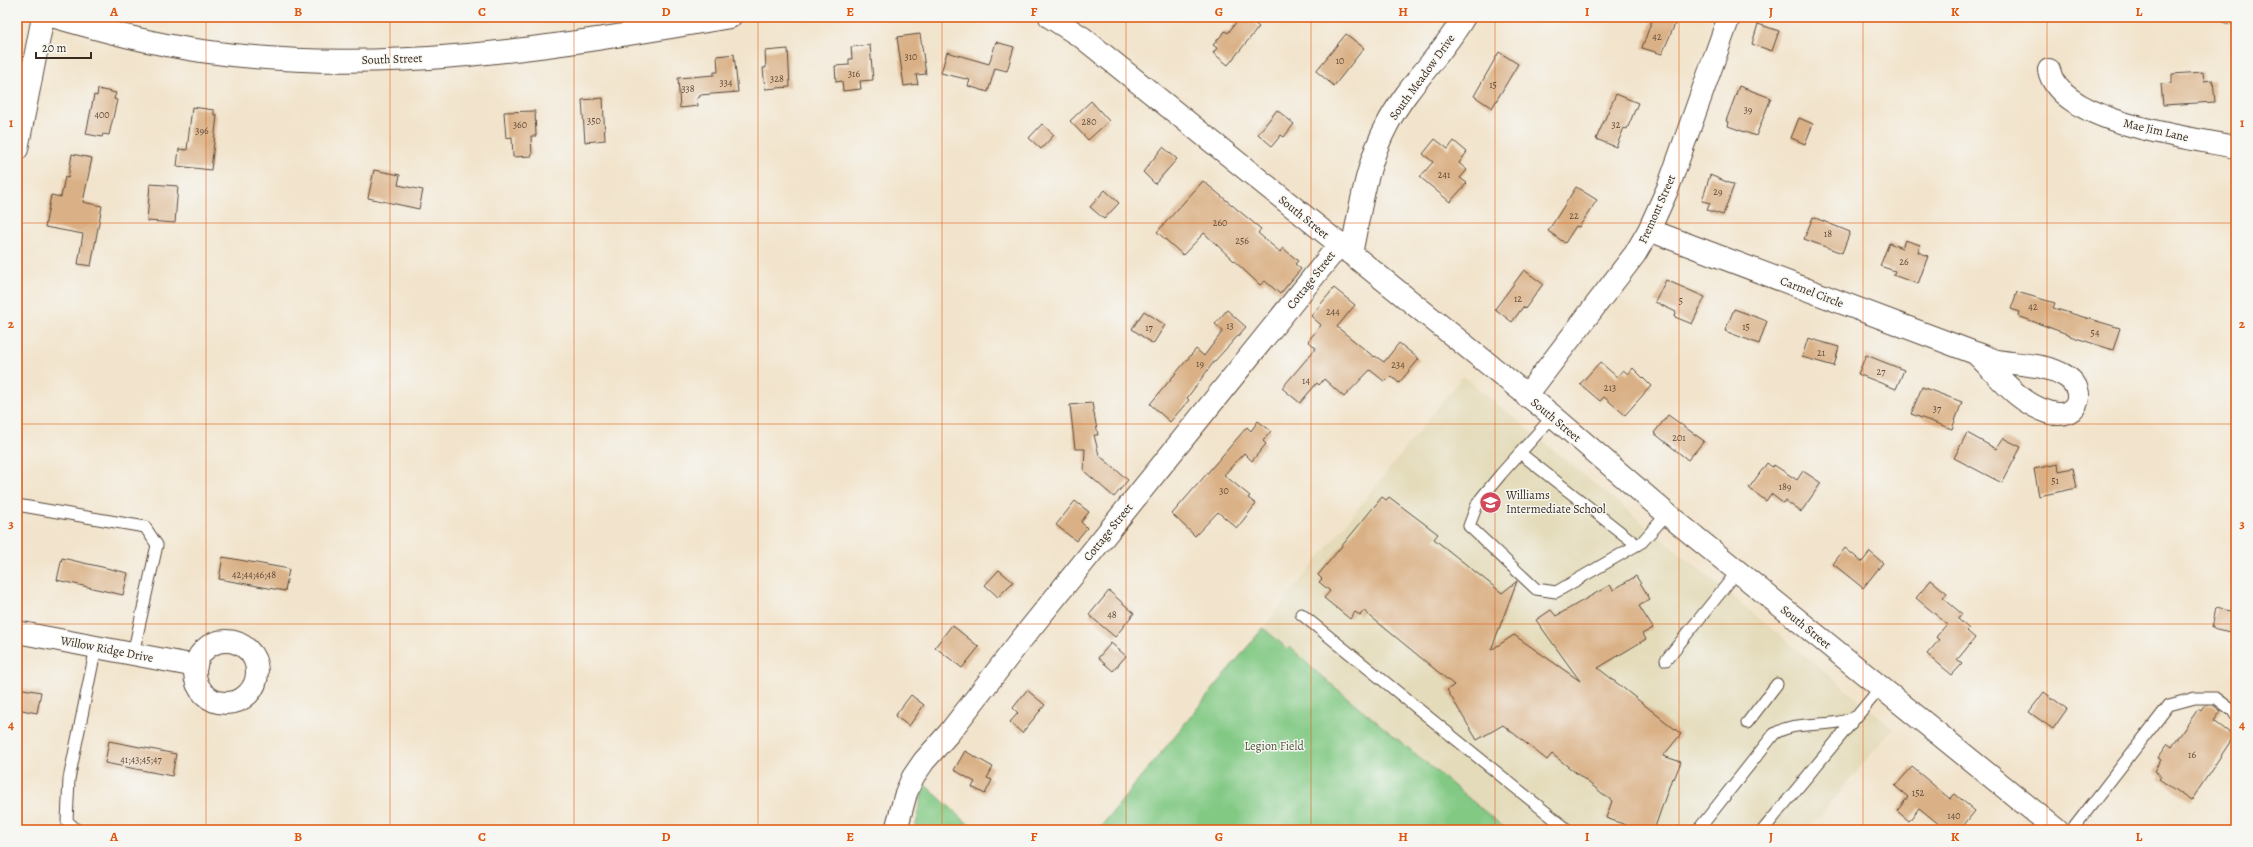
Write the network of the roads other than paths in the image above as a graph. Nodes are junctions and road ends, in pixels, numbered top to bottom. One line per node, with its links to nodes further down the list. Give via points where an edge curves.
1 (43, 17): 11 (street)
2 (55, 17): 3 (street, South Street, via 126,36 203,52 276,59 344,60 433,58 522,50)
3 (730, 17)
4 (1050, 17): 13 (street, South Street, via 1083,38)
5 (1464, 17): 13 (street, South Meadow Drive, via 1451,39 1402,100 1386,126 1374,153)
6 (1729, 17): 12 (street, Fremont Street, via 1668,188)
7 (2226, 17): 8 (lane)
8 (2236, 18)
9 (2048, 70): 10 (street, Mae Jim Lane, via 2054,84 2066,97 2100,115 2137,128)
10 (2236, 147)
11 (17, 149)
12 (1649, 230): 14 (street, Carmel Circle); 15 (street, Fremont Street, via 1635,254)
13 (1345, 249): 15 (street, South Street); 34 (street, Cottage Street, via 1025,634 949,733 924,761 906,793)
14 (1975, 353)
15 (1526, 396): 16 (street, South Street)
16 (1553, 416): 17 (lane); 19 (street, South Street)
17 (1520, 453): 20 (lane); 20 (lane, via 1478,502 1469,526 1536,589 1556,592)
18 (17, 505): 25 (lane, via 145,527 157,544)
19 (1667, 514): 20 (lane, via 1646,539); 21 (street, South Street)
20 (1637, 545)
21 (1737, 572): 26 (lane); 29 (street, South Street)
22 (1301, 614): 35 (lane)
23 (17, 632): 24 (street, Willow Ridge Drive)
24 (96, 647): 25 (street, Willow Ridge Drive); 33 (lane, via 69,779 67,821)
25 (133, 654): 27 (street, Willow Ridge Drive)
26 (1666, 660)
27 (196, 666)
28 (1777, 684): 32 (lane)
29 (1881, 687): 31 (lane); 38 (street, South Street)
30 (2236, 716): 39 (lane, via 2216,698 2195,698 2169,705)
31 (1855, 717): 36 (lane, via 1845,721 1787,728 1774,734); 37 (lane)
32 (1747, 723)
33 (77, 830)
34 (896, 830)
35 (1568, 830)
36 (1698, 830)
37 (1763, 830)
38 (2057, 830)
39 (2072, 830)

